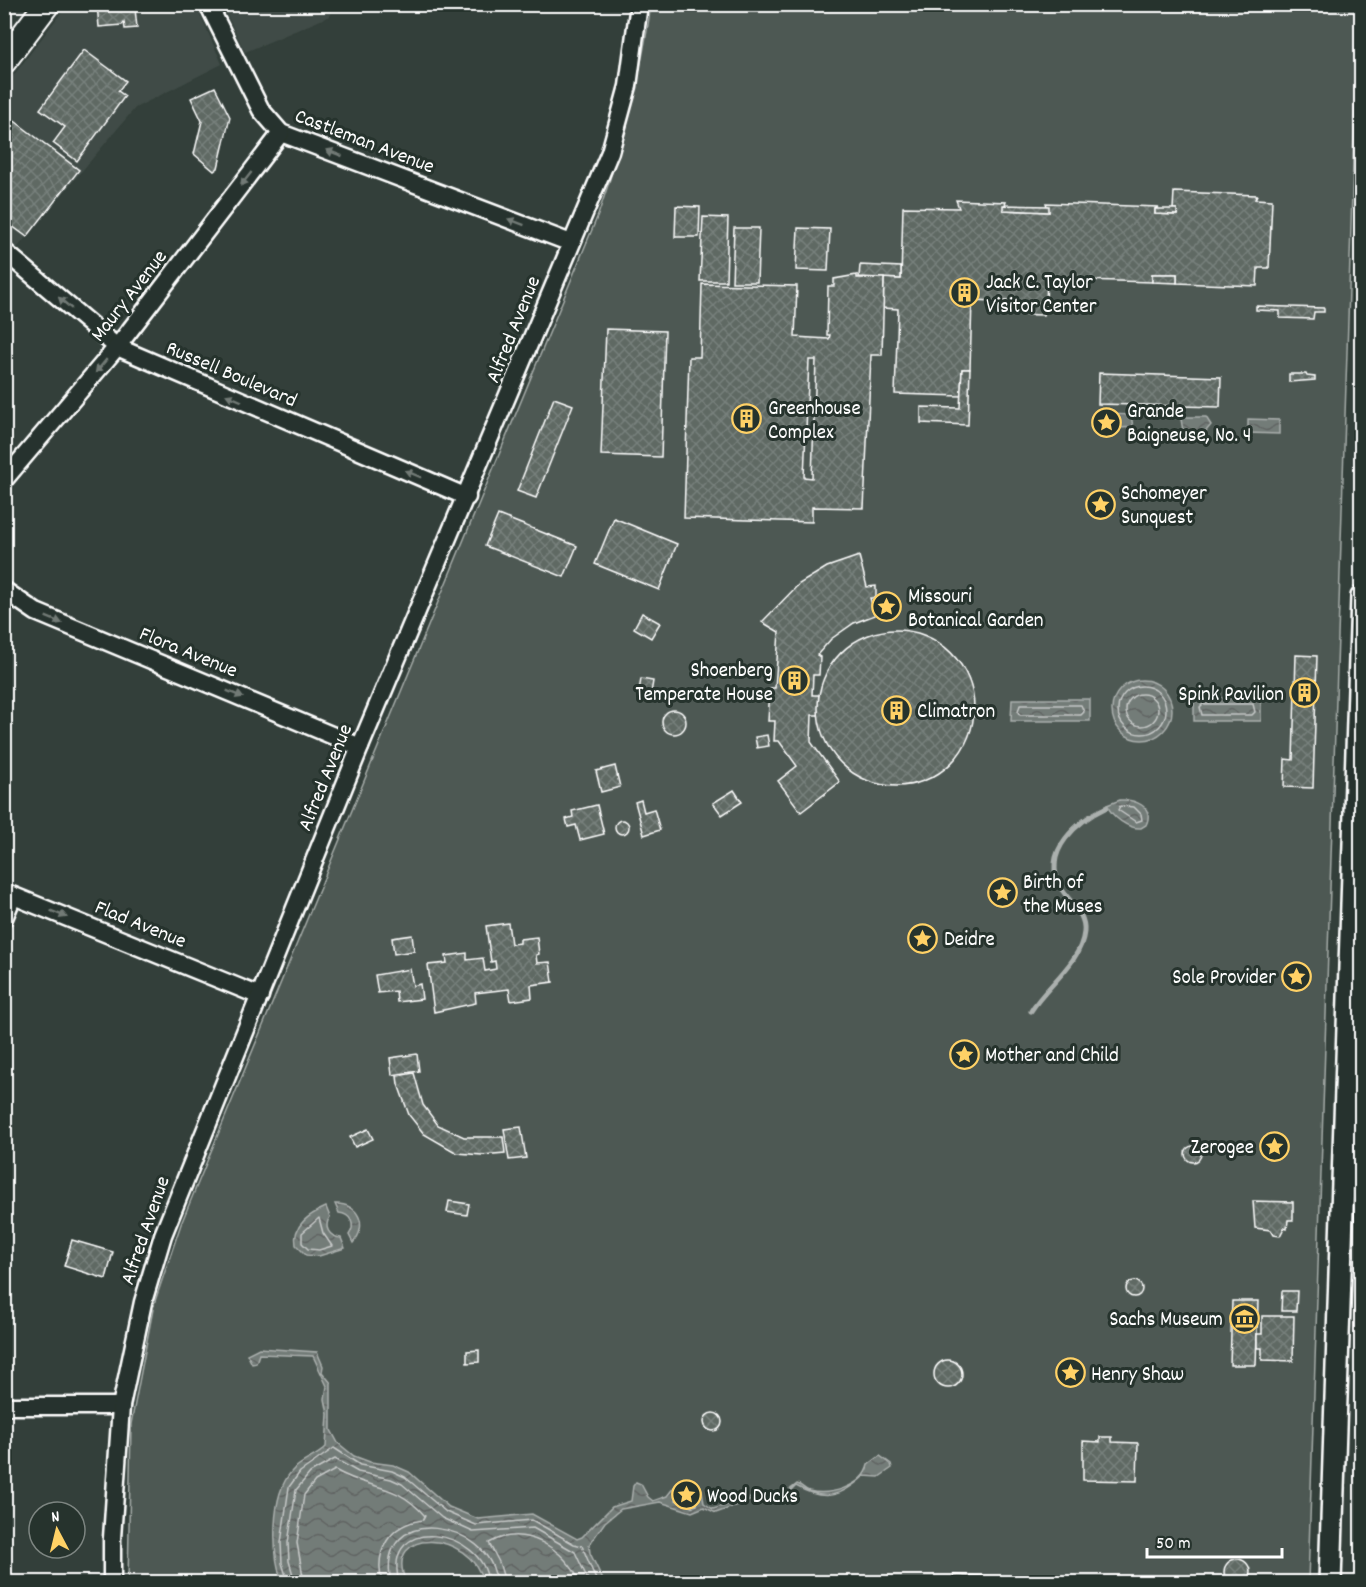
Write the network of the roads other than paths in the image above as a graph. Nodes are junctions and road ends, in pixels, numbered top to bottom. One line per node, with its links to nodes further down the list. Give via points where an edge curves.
1 (47, 4): 4 (main road)
2 (208, 4): 5 (street, Castleman Avenue, via 261,110)
3 (639, 4): 6 (street, Alfred Avenue, via 619,123)
4 (4, 61)
5 (281, 133): 6 (street, Castleman Avenue, one-way to 5); 8 (street, Maury Avenue, one-way to 8)
6 (571, 243): 10 (street, Alfred Avenue)
7 (4, 251): 8 (street, Russell Boulevard, one-way to 7)
8 (117, 347): 9 (street, Maury Avenue, one-way to 9); 10 (street, Russell Boulevard, one-way to 8)
9 (4, 480)
10 (467, 497): 13 (street, Alfred Avenue)
11 (4, 590): 13 (street, Flora Avenue, one-way to 13, via 36,612)
12 (1362, 597): 20 (street)
13 (360, 747): 16 (street, Alfred Avenue)
14 (9, 894): 15 (street); 16 (street, Flad Avenue, one-way to 16)
15 (4, 918)
16 (260, 996): 18 (street, Alfred Avenue, via 154,1263)
17 (4, 1406): 18 (street)
18 (121, 1406): 19 (street, Alfred Avenue)
19 (112, 1582)
20 (1330, 1582)

